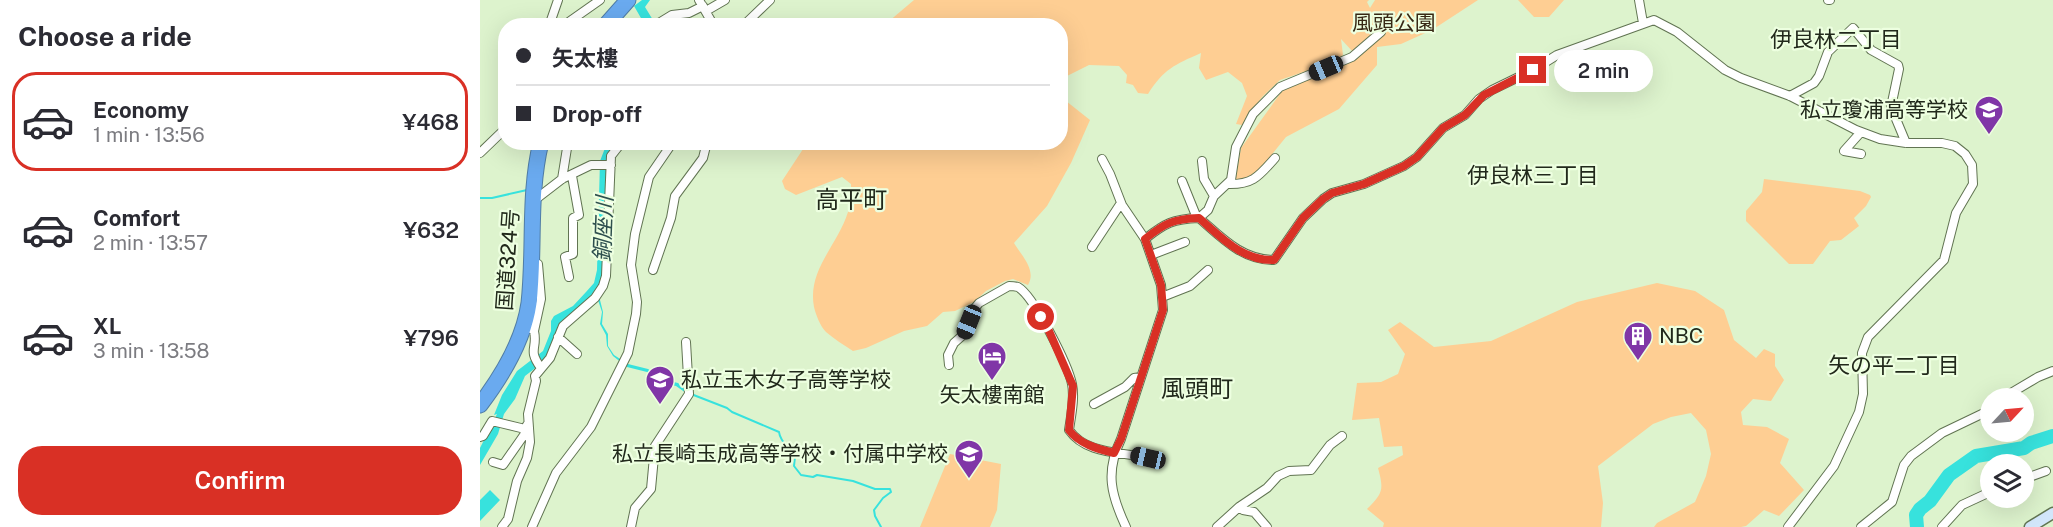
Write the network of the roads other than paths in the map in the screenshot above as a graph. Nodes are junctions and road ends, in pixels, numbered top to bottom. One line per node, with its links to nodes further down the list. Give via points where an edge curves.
1 (558, 0): 8 (street)
2 (600, 0): 9 (street)
3 (628, 0): 10 (highway)
4 (725, 0): 7 (street)
5 (771, 0): 12 (street)
6 (1639, 0): 13 (street)
7 (703, 6): 11 (street, via 689,14)
8 (552, 18)
9 (574, 18)
10 (612, 18)
11 (667, 18)
12 (752, 18)
13 (1643, 23): 15 (street, via 1658,21 1725,70); 37 (street, via 1557,55 1492,90 1465,115 1443,128 1404,166 1323,199 1303,218 1274,260 1237,251)
14 (1381, 32): 33 (street, via 1352,57 1280,87 1253,114 1236,147)
15 (1790, 96): 16 (street); 18 (street, via 1814,83 1828,52 1853,28 1871,50 1898,65 1891,107)
16 (1861, 132): 18 (street); 25 (street, via 1844,151)
17 (498, 136): 24 (street)
18 (1906, 143): 77 (street, via 1955,146 1972,165 1973,184 1956,213 1944,260 1863,347 1859,412 1834,466)
19 (541, 150): 35 (highway, 国道324号)
20 (566, 150): 31 (street)
21 (616, 150): 29 (street)
22 (668, 150): 72 (street, via 650,177 635,234 631,265 637,302 628,353 591,427 556,473)
23 (705, 150): 42 (street, via 675,196)
24 (480, 153)
25 (1861, 154)
26 (1275, 158): 33 (street, via 1257,178)
27 (1102, 159): 36 (street)
28 (1202, 161): 34 (street, via 1204,179)
29 (611, 165): 30 (street, via 591,165); 47 (street, via 603,286 563,326)
30 (572, 176): 31 (street); 44 (street, via 579,215 573,218 573,254 566,257)
31 (561, 179): 35 (street)
32 (1182, 181): 37 (street)
33 (1227, 184): 34 (street)
34 (1214, 196): 37 (street, via 1208,210)
35 (533, 202): 46 (highway, 国道324号)
36 (1121, 203): 38 (street); 40 (street)
37 (1198, 218): 38 (street, via 1173,220)
38 (1145, 239): 41 (street)
39 (1185, 242): 41 (street)
40 (1092, 247)
41 (1151, 255): 45 (street)
42 (653, 270)
43 (1208, 270): 45 (street, via 1190,286)
44 (569, 277)
45 (1162, 297): 53 (street, via 1163,310)
46 (529, 329): 51 (street, via 532,352); 56 (highway, 国道324号)
47 (558, 337): 49 (street); 51 (street, via 550,358)
48 (686, 342): 73 (street, via 689,394 655,446 651,489 635,508)
49 (577, 354)
50 (949, 365): 61 (street, via 948,354 979,303 1009,286 1019,288 1049,331 1070,377 1073,386 1069,430 1097,449)
51 (541, 368): 58 (street, via 534,376)
52 (2053, 371): 54 (street)
53 (1141, 377): 55 (street); 61 (street)
54 (2020, 388)
55 (1094, 404)
56 (480, 405)
57 (1980, 415): 70 (street, via 1942,433 1911,456 1904,465 1892,502)
58 (527, 425): 60 (street, via 492,421); 63 (street, via 503,465); 69 (street, via 530,442)
59 (1342, 436): 67 (street, via 1311,470 1278,476)
60 (480, 437)
61 (1114, 453): 62 (street); 74 (street, via 1111,487)
62 (1151, 459)
63 (493, 462)
64 (2046, 471): 65 (street)
65 (2034, 475)
66 (1980, 497): 78 (street, via 1962,505)
67 (1239, 507): 75 (street); 76 (street, via 1254,512)
68 (2053, 513): 79 (street)
69 (507, 523): 71 (street)
70 (1864, 526)
71 (502, 527)
72 (532, 527)
73 (631, 527)
74 (1126, 527)
75 (1217, 527)
76 (1267, 527)
77 (1788, 527)
78 (1942, 527)
79 (2030, 527)

